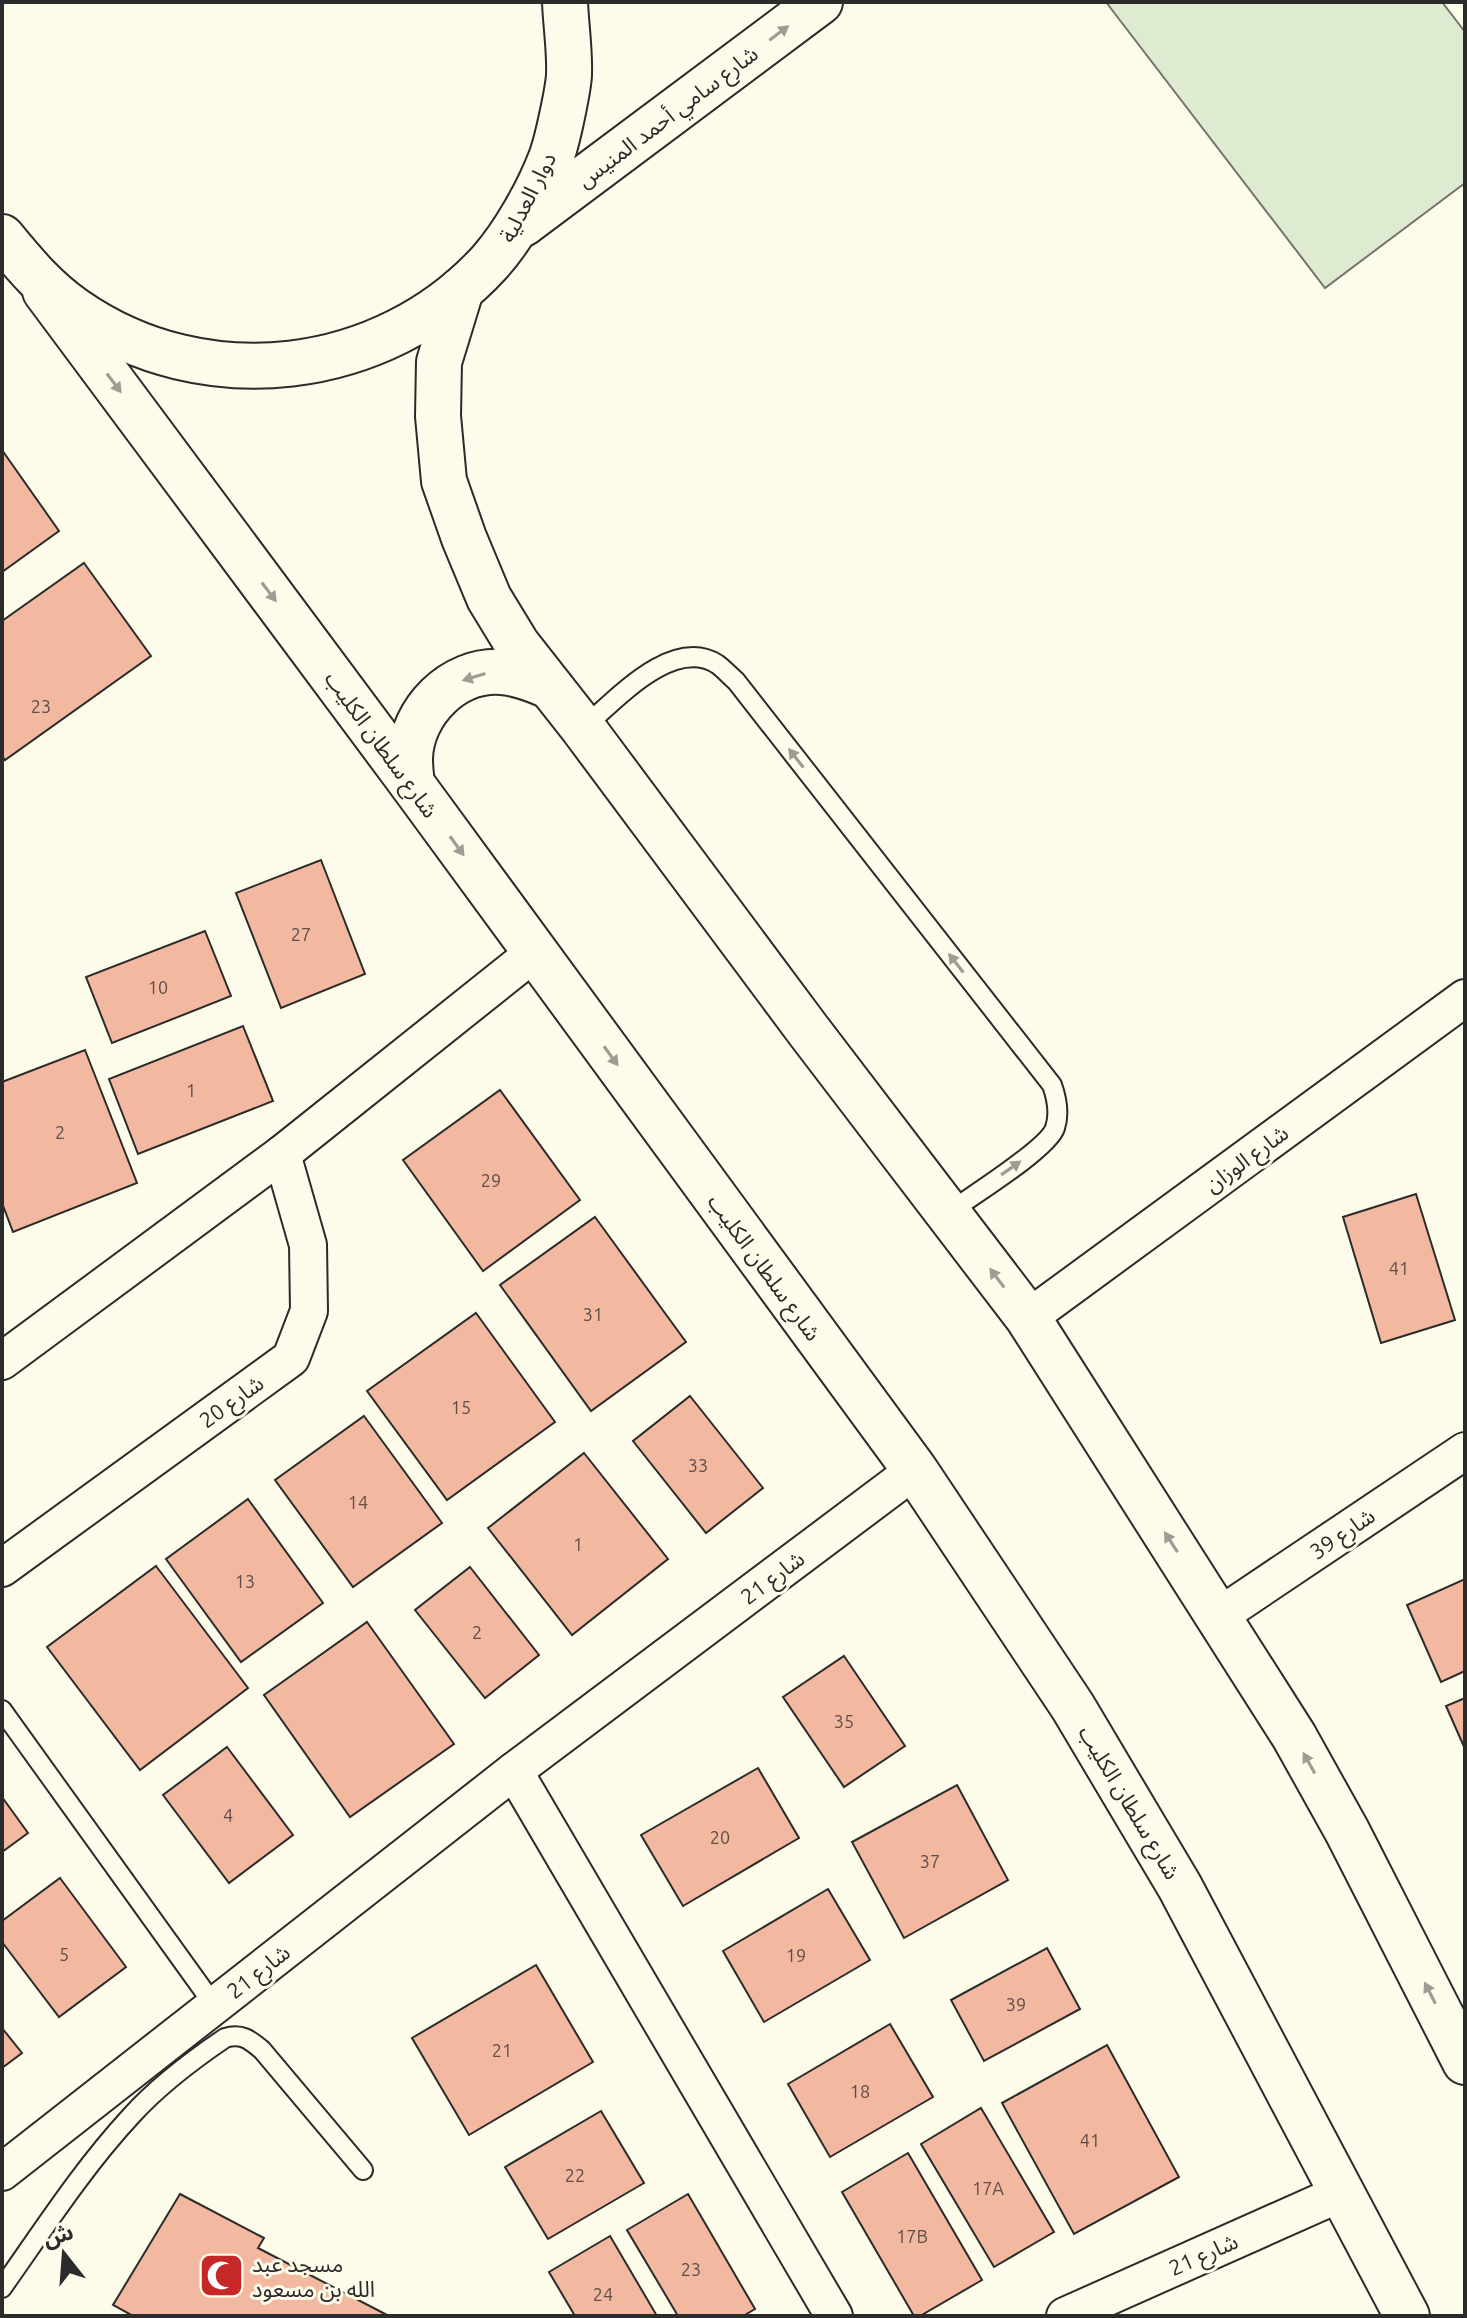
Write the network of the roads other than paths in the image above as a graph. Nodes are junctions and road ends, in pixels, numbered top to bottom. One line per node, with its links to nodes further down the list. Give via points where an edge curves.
1 (565, 2): 3 (street, دوار العدلية, via 569,76 552,156)
2 (820, 2): 3 (street, شارع سامي أحمد المنيس, one-way to 2)
3 (515, 230): 6 (street, دوار العدلية)
4 (2, 237): 5 (street, دوار العدلية)
5 (34, 276): 6 (street, دوار العدلية, via 119,336 167,354 245,366 323,359 373,344); 9 (street, شارع سلطان الكليب, one-way to 9)
6 (461, 290): 7 (street, via 439,362 444,481 489,598)
7 (549, 686): 8 (street); 9 (street, one-way to 9, via 497,671 447,688 415,731)
8 (583, 728): 13 (street); 13 (lane, one-way to 8, via 1041,1147 1054,1132 1058,1102 1052,1085 736,681 717,664 695,657 670,661 649,672)
9 (412, 784): 10 (street, شارع سلطان الكليب, one-way to 10)
10 (534, 953): 12 (street); 17 (street, شارع سلطان الكليب, one-way to 17)
11 (1465, 998): 14 (street, شارع الوزان)
12 (282, 1154): 15 (street); 18 (street, شارع 20, via 308,1245 309,1311 291,1358)
13 (948, 1213): 14 (street, one-way to 13)
14 (1028, 1318): 19 (street, one-way to 14)
15 (2, 1361)
16 (1465, 1451): 19 (street, شارع 39)
17 (915, 1470): 21 (street, شارع 21); 27 (street, شارع سلطان الكليب, via 1073,1707 1172,1874)
18 (2, 1568)
19 (1219, 1616): 23 (street, one-way to 19, via 1347,1831)
20 (2, 1710): 22 (lane)
21 (514, 1771): 22 (street, شارع 21); 29 (street)
22 (214, 2005): 24 (street, شارع 21)
23 (1465, 2062)
24 (121, 2101): 25 (lane, via 170,2079 217,2043 244,2036 262,2050); 26 (street, شارع 21); 28 (lane, via 71,2190)
25 (363, 2170)
26 (2, 2172)
27 (1341, 2193): 30 (street, شارع 21); 31 (street, شارع سلطان الكليب)
28 (2, 2288)
29 (834, 2316)
30 (1065, 2316)
31 (1407, 2316)

